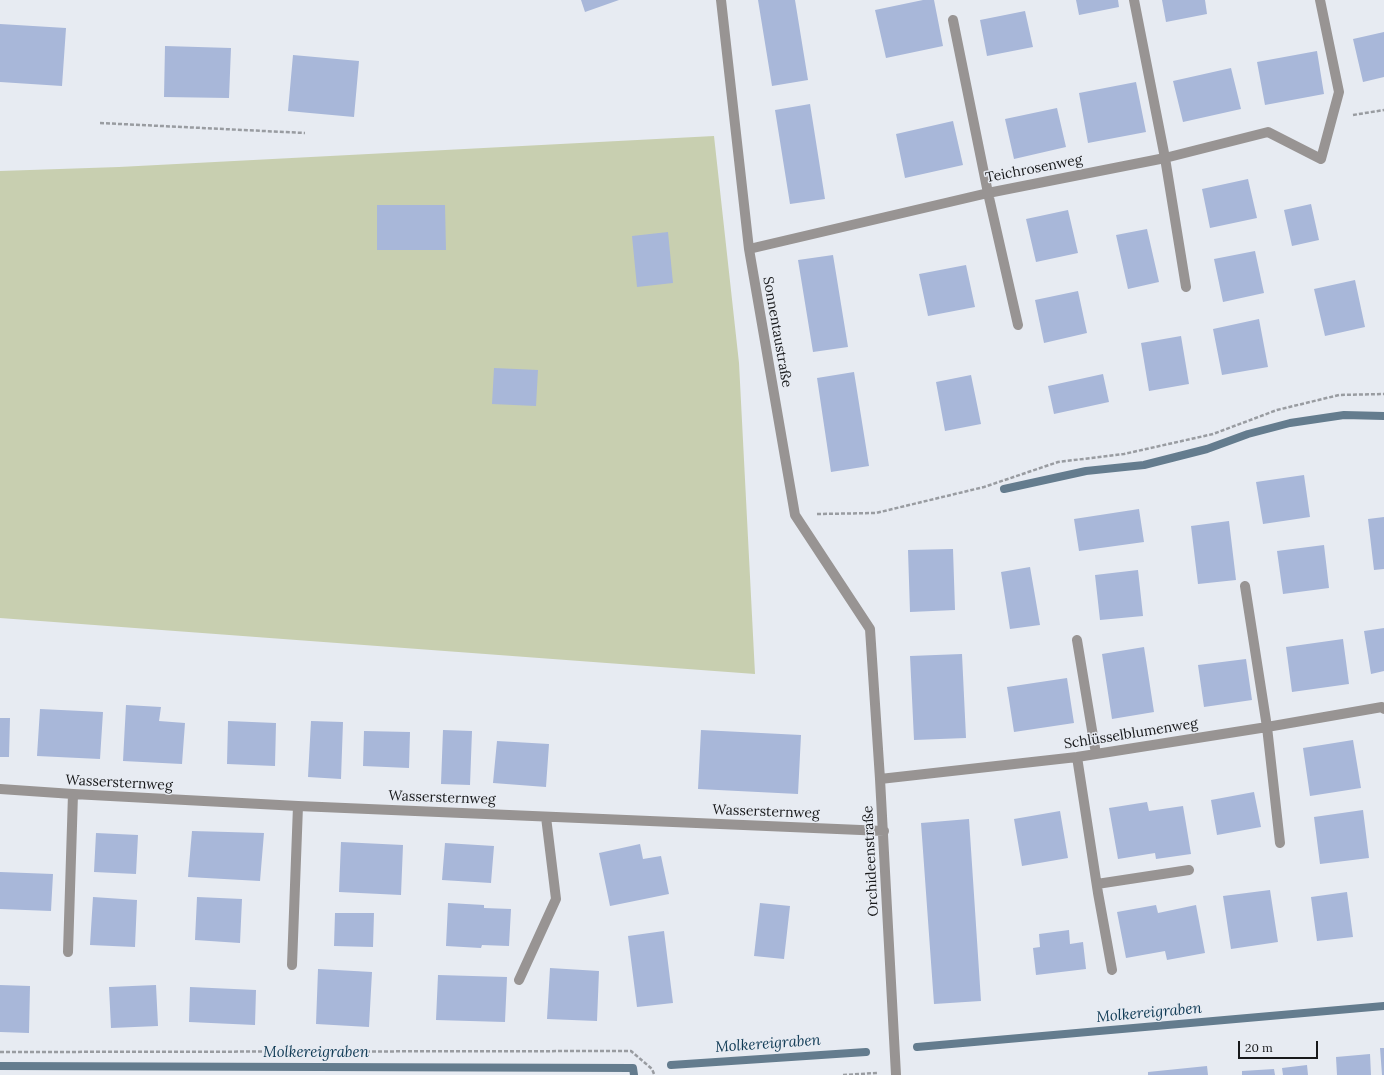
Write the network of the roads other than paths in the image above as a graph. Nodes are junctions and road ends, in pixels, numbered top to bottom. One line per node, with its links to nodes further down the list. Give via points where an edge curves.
1 (721, 0): 7 (street, Sonnentaustraße)
2 (1134, 0): 5 (street)
3 (1320, 0): 5 (street, Teichrosenweg, via 1339,92 1321,159 1268,132)
4 (953, 20): 6 (street)
5 (1165, 158): 6 (street, Teichrosenweg); 8 (street)
6 (988, 193): 7 (street, Teichrosenweg); 9 (street)
7 (748, 249): 12 (street, Sonnentaustraße, via 795,515 870,629)
8 (1186, 287)
9 (1018, 326)
10 (1244, 586): 14 (street)
11 (1077, 640): 15 (street)
12 (872, 646): 17 (street, Orchideenstraße)
13 (1384, 709): 14 (street, Schlüsselblumenweg, via 1382,707)
14 (1267, 727): 15 (street, Schlüsselblumenweg); 23 (street)
15 (1096, 754): 16 (street, Schlüsselblumenweg)
16 (1077, 757): 17 (street, Schlüsselblumenweg); 25 (street)
17 (880, 779): 22 (street, Orchideenstraße)
18 (0, 789): 19 (street, Wassersternweg)
19 (73, 794): 20 (street, Wassersternweg); 26 (street)
20 (298, 806): 21 (street, Wassersternweg); 27 (street)
21 (546, 817): 22 (street, Wassersternweg); 29 (street, via 556,899)
22 (884, 831): 30 (street, Orchideenstraße)
23 (1280, 843)
24 (1189, 870): 25 (street)
25 (1097, 884): 28 (street)
26 (68, 952)
27 (292, 965)
28 (1112, 970)
29 (519, 980)
30 (896, 1073)

